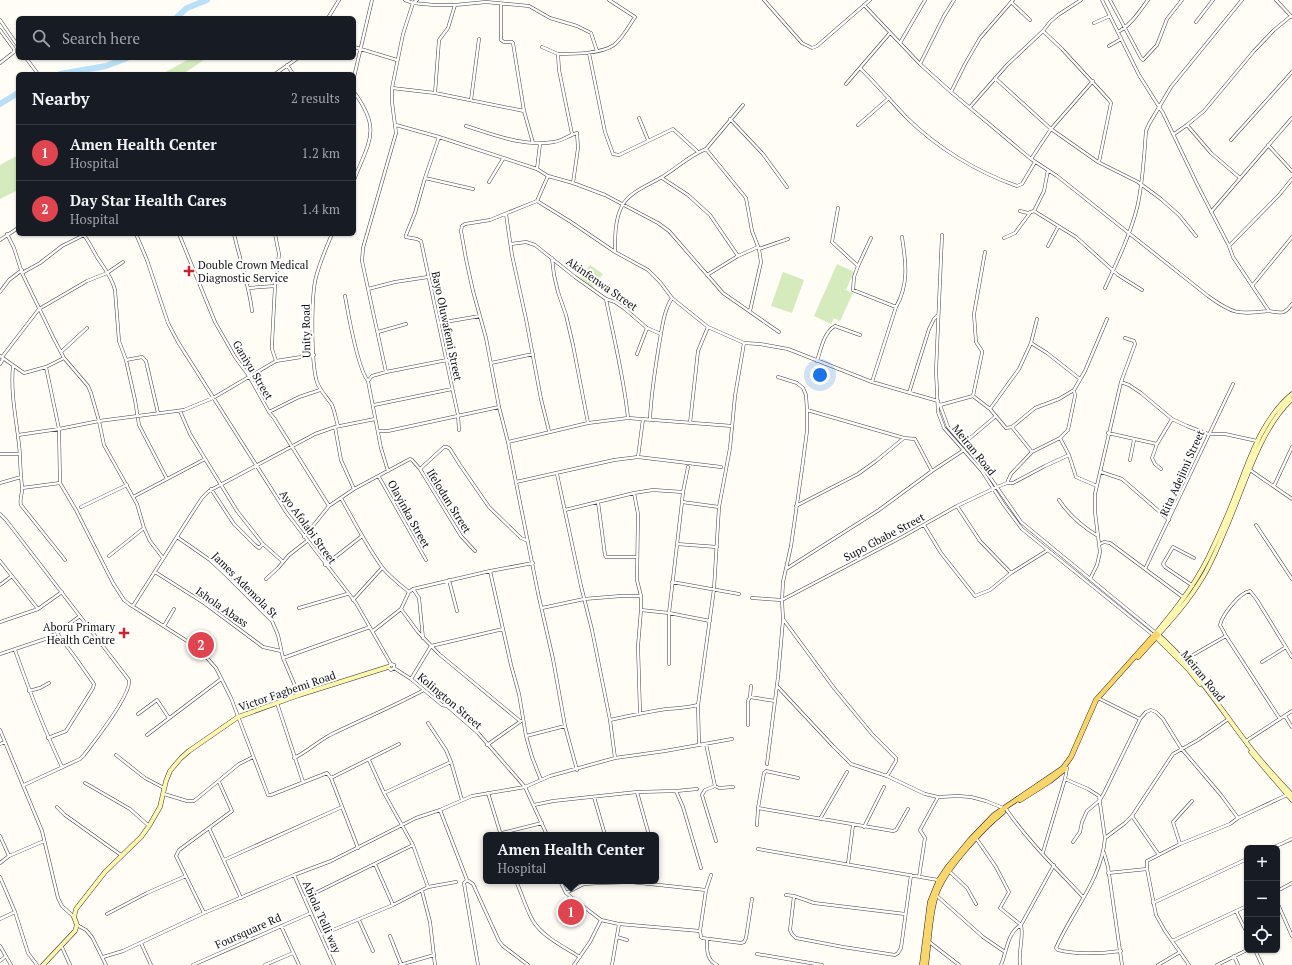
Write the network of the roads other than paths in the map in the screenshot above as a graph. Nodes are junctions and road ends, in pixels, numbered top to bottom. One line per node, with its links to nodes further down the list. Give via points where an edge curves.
1 (340, 0): 23 (street)
2 (372, 0): 42 (street)
3 (405, 0): 19 (street)
4 (416, 0): 19 (street)
5 (609, 0): 43 (street, via 635,17 613,46)
6 (764, 0): 22 (street, via 797,39 812,48)
7 (870, 0): 22 (street)
8 (925, 0): 38 (street)
9 (954, 0): 50 (street)
10 (1081, 0): 32 (street, via 1058,15)
11 (1102, 0): 24 (street)
12 (1110, 0): 30 (street)
13 (1148, 0): 30 (street)
14 (1182, 0): 30 (street, via 1167,19 1160,40 1145,60 1140,58)
15 (1213, 0): 28 (street)
16 (1242, 0): 68 (street, via 1171,87)
17 (1276, 0): 25 (street)
18 (1012, 1): 27 (street); 62 (street, via 980,38)
19 (414, 3): 21 (street); 48 (street)
20 (501, 4): 21 (street, via 486,2); 43 (street, via 529,6 550,18 591,33); 70 (street, via 501,40 513,44)
21 (455, 5): 63 (street, via 448,28 439,40)
22 (864, 5): 34 (street)
23 (329, 16)
24 (1110, 16): 29 (street); 33 (street)
25 (1291, 16): 76 (street, via 1274,30 1204,111)
26 (0, 20): 37 (street)
27 (1030, 20)
28 (1196, 22)
29 (1094, 23)
30 (1125, 28): 33 (street)
31 (0, 30): 49 (street, via 14,49 14,52)
32 (1043, 31): 58 (street); 59 (street)
33 (1118, 32): 36 (street)
34 (890, 33): 38 (street); 52 (street)
35 (479, 39): 66 (street)
36 (1121, 39): 39 (street); 68 (street, via 1139,75)
37 (16, 43)
38 (900, 43): 50 (street)
39 (1108, 46)
40 (356, 47): 42 (street)
41 (542, 47): 45 (street)
42 (360, 48): 48 (street); 56 (street)
43 (597, 51): 44 (street)
44 (588, 53): 45 (street); 82 (street, via 605,132 613,154 619,155)
45 (558, 54): 80 (street)
46 (28, 60): 53 (street)
47 (295, 60): 51 (street)
48 (397, 60): 61 (street)
49 (0, 63)
50 (920, 64): 62 (street)
51 (287, 65): 54 (street); 55 (street)
52 (860, 68): 60 (street); 65 (street)
53 (36, 72)
54 (277, 72)
55 (292, 72)
56 (355, 72)
57 (1292, 72): 83 (street)
58 (995, 78): 69 (street); 78 (street)
59 (1092, 81): 78 (street); 92 (street, via 1111,103)
60 (846, 84)
61 (392, 88): 63 (street); 74 (street)
62 (951, 92): 69 (street)
63 (435, 93): 66 (street)
64 (356, 95): 96 (street, via 367,114 371,133)
65 (889, 98): 75 (street); 91 (street, via 907,118 933,140 970,164 1006,182 1019,186)
66 (471, 100): 70 (street)
67 (743, 105): 73 (street)
68 (1159, 106): 79 (street); 104 (street, via 1146,131)
69 (970, 107): 90 (street)
70 (524, 111): 84 (street)
71 (639, 118): 82 (street)
72 (1292, 118): 86 (street)
73 (730, 119): 87 (street); 105 (street, via 763,154)
74 (396, 125): 81 (street); 153 (street, via 389,160 363,248 362,261)
75 (858, 125)
76 (1187, 125): 79 (street); 100 (street, via 1211,153)
77 (466, 126): 84 (street, via 512,141)
78 (1051, 130): 90 (street); 92 (street)
79 (1174, 134): 112 (street)
80 (572, 135): 85 (street, via 556,142); 103 (street, via 578,134)
81 (439, 137): 89 (street); 98 (street)
82 (648, 140): 88 (street, via 673,128)
83 (1231, 140)
84 (533, 144): 85 (street)
85 (540, 144): 93 (street)
86 (1268, 145): 95 (street); 100 (street)
87 (706, 148): 88 (street); 137 (street, via 745,196 752,231)
88 (698, 152): 99 (street)
89 (504, 159): 93 (street); 102 (street)
90 (1031, 159): 91 (street)
91 (1035, 162): 94 (street)
92 (1098, 162): 104 (street)
93 (537, 170): 97 (street)
94 (1048, 170): 111 (street, via 1044,191); 117 (street)
95 (1292, 171)
96 (356, 174)
97 (548, 176): 103 (street); 107 (street)
98 (425, 178): 106 (street); 148 (street, Bayo Oluwafemi Street, via 406,237 421,242)
99 (662, 178): 108 (street, via 633,194); 140 (street, via 688,195 710,215)
100 (1240, 178): 112 (street)
101 (1292, 179): 136 (street)
102 (489, 182)
103 (573, 183): 108 (street, via 605,195)
104 (1141, 184): 117 (street); 127 (street, via 1172,208)
105 (787, 187)
106 (473, 189)
107 (537, 201): 114 (street); 138 (street)
108 (622, 205): 138 (street, via 615,230); 147 (street, via 670,231)
109 (838, 208): 143 (street, via 832,242)
110 (1020, 211): 113 (street)
111 (1034, 212): 113 (street); 115 (street)
112 (1211, 212): 136 (street)
113 (1030, 213): 131 (street, via 1015,233)
114 (506, 214): 134 (street); 166 (street, via 462,226 466,259)
115 (1058, 227): 135 (street); 144 (street, via 1076,237)
116 (16, 229): 118 (street)
117 (1129, 233): 144 (street); 164 (street, via 1226,309 1244,314)
118 (7, 234): 133 (street); 145 (street)
119 (942, 235): 165 (street)
120 (82, 236): 145 (street)
121 (85, 236): 146 (street)
122 (138, 236): 209 (street, Ayo Afolabi Street, via 168,323)
123 (180, 236): 196 (street, Ganiyu Street, via 215,322)
124 (234, 236): 151 (street)
125 (275, 236): 149 (street, via 279,254)
126 (331, 236): 184 (street, Unity Road, via 316,278)
127 (1196, 236)
128 (902, 237): 160 (street, via 906,282)
129 (1292, 237): 150 (street)
130 (871, 238): 143 (street)
131 (1004, 238)
132 (788, 239): 137 (street)
133 (0, 240)
134 (511, 244): 141 (street, Akinfenwa Street, via 532,243); 182 (street)
135 (1048, 246)
136 (1229, 246): 150 (street, via 1233,257)
137 (759, 248): 140 (street); 163 (street, via 760,267)
138 (615, 252): 157 (street, via 648,270)
139 (985, 252): 208 (street, via 974,314 976,342 982,353)
140 (738, 256): 147 (street)
141 (552, 258): 158 (street, Akinfenwa Street); 228 (street)
142 (123, 262): 146 (street)
143 (858, 266): 160 (street, via 853,290)
144 (1114, 270): 152 (street); 154 (street)
145 (22, 272): 155 (street, via 9,280); 161 (street)
146 (107, 273): 161 (street, via 82,283); 187 (street, via 115,290 119,341)
147 (707, 275): 163 (street, via 723,293)
148 (428, 277): 153 (street); 169 (street, Bayo Oluwafemi Street)
149 (275, 286): 151 (street); 189 (street, via 272,349)
150 (1252, 286): 164 (street)
151 (249, 288): 162 (street)
152 (1105, 288)
153 (368, 289): 174 (street)
154 (1142, 290)
155 (0, 292)
156 (345, 296): 199 (street, via 358,354)
157 (672, 298): 171 (street); 176 (street, via 665,312)
158 (606, 300): 173 (street, Akinfenwa Street, via 615,302); 222 (street, via 623,379)
159 (1292, 304): 164 (street, via 1283,313)
160 (896, 307): 200 (street)
161 (39, 309): 181 (street); 185 (street)
162 (252, 311)
163 (750, 311): 175 (street)
164 (1269, 311)
165 (938, 315): 206 (street, via 929,329); 211 (street)
166 (480, 316): 169 (street); 191 (street)
167 (1037, 319): 180 (street)
168 (1107, 319): 198 (street)
169 (438, 323): 188 (street, Bayo Oluwafemi Street)
170 (406, 324): 174 (street)
171 (708, 326): 179 (street); 229 (street, via 698,352)
172 (87, 328): 181 (street)
173 (647, 328): 176 (street, Akinfenwa Street); 183 (street)
174 (378, 332): 195 (street)
175 (779, 332)
176 (661, 334): 225 (street, via 651,395)
177 (860, 335): 190 (street, via 833,327 825,338)
178 (1125, 338): 201 (street, via 1134,341 1135,344)
179 (744, 343): 190 (street, via 788,349); 231 (street)
180 (1031, 344): 198 (street); 214 (street, via 1019,369)
181 (61, 352): 186 (street)
182 (533, 354): 191 (street); 236 (street)
183 (637, 354)
184 (314, 355): 189 (street); 204 (street, Unity Road)
185 (2, 357): 192 (street); 193 (street)
186 (64, 358): 194 (street); 227 (street, via 88,386)
187 (126, 360): 218 (street, via 142,357 146,361); 220 (street)
188 (446, 360): 195 (street); 203 (street, Bayo Oluwafemi Street)
189 (276, 361): 196 (street)
190 (818, 361): 200 (street)
191 (491, 363): 213 (street)
192 (0, 364)
193 (13, 366): 194 (street, via 24,373); 239 (street, via 13,404)
194 (46, 367): 233 (street)
195 (386, 372): 199 (street, via 372,376)
196 (249, 376): 209 (street); 217 (street, Ganiyu Street)
197 (778, 377): 215 (street, via 797,383 803,388)
198 (1080, 379): 205 (street)
199 (368, 381): 212 (street)
200 (872, 382): 206 (street)
201 (1121, 382): 226 (street, via 1141,393); 237 (street)
202 (1233, 384): 238 (street, Rita Adejimi Street)
203 (452, 389): 212 (street); 219 (street, Bayo Oluwafemi Street)
204 (320, 390): 217 (street); 230 (street, Unity Road, via 332,405)
205 (1074, 390): 232 (street, via 1035,408); 241 (street, via 1070,428)
206 (909, 393): 211 (street)
207 (1292, 394): 243 (main road, via 1275,410)
208 (973, 396): 211 (street); 214 (street)
209 (213, 398): 216 (street); 258 (street, Ayo Afolabi Street)
210 (1292, 398): 257 (main road, via 1279,411)
211 (938, 403): 245 (street, Meiran Road, via 948,427); 249 (street, Meiran Road, via 938,412 944,428)
212 (374, 405): 223 (street)
213 (499, 407): 219 (street); 244 (street)
214 (990, 409): 221 (street)
215 (807, 410): 240 (street); 293 (street)
216 (180, 411): 218 (street); 255 (street)
217 (269, 412): 247 (street, Ganiyu Street)
218 (158, 413): 220 (street)
219 (458, 415): 234 (street, Bayo Oluwafemi Street); 235 (street)
220 (138, 416): 227 (street); 270 (street, via 143,434)
221 (996, 416): 232 (street, via 1006,428); 245 (street)
222 (628, 418): 224 (street); 228 (street)
223 (376, 419): 230 (street); 235 (street)
224 (642, 419): 225 (street); 254 (street)
225 (650, 419): 229 (street)
226 (1172, 419): 238 (street); 246 (street)
227 (99, 421): 233 (street); 276 (street, via 104,445)
228 (588, 423): 236 (street)
229 (690, 423): 231 (street)
230 (336, 426): 247 (street); 282 (street, Unity Road, via 341,460)
231 (732, 426): 296 (street)
232 (1012, 427): 250 (street)
233 (59, 429): 239 (street); 273 (street)
234 (459, 430)
235 (378, 431): 265 (street)
236 (549, 432): 244 (street)
237 (1108, 433): 242 (street); 266 (street)
238 (1208, 434): 243 (street, via 1225,434); 299 (street, Rita Adejimi Street)
239 (18, 435): 252 (street)
240 (904, 438): 264 (street, via 917,441); 293 (street, via 858,474)
241 (1060, 438): 250 (street); 253 (street)
242 (1134, 440): 246 (street); 256 (street)
243 (1258, 441): 257 (main road)
244 (508, 442): 271 (street)
245 (963, 444): 279 (street, Meiran Road)
246 (1157, 444): 262 (street, via 1152,458)
247 (291, 446): 258 (street); 292 (street, Ganiyu Street)
248 (1292, 447): 278 (street)
249 (964, 450): 264 (street); 283 (street, Meiran Road)
250 (1032, 452): 274 (street, via 1011,474)
251 (0, 454): 252 (street)
252 (20, 454): 268 (street)
253 (1069, 455): 274 (street, Supo Gbabe Street, via 1013,483); 277 (street, via 1076,477)
254 (638, 457): 260 (street); 267 (street)
255 (205, 459): 270 (street); 275 (street)
256 (1130, 460)
257 (1250, 463): 263 (main road); 338 (main road)
258 (256, 465): 275 (street); 306 (street, Ayo Afolabi Street)
259 (688, 467): 284 (street)
260 (721, 467)
261 (420, 469): 265 (street, Ifelodun Street, via 410,459); 308 (street, via 447,447 489,506 521,538); 314 (street, Ifelodun Street, via 461,536)
262 (1161, 469)
263 (1250, 470): 278 (street); 370 (main road, via 1202,578 1183,607)
264 (932, 471): 326 (street, via 879,510)
265 (388, 472): 269 (street)
266 (1101, 472): 277 (street); 299 (street, via 1122,479)
267 (557, 474): 271 (street); 297 (street)
268 (21, 477): 272 (street); 280 (street)
269 (379, 477): 282 (street); 320 (street, Olayinka Street)
270 (167, 479): 286 (street)
271 (516, 482): 308 (street)
272 (0, 483)
273 (60, 483): 280 (street); 351 (street, via 118,592)
274 (1007, 483): 279 (street, Supo Gbabe Street)
275 (221, 484): 281 (street); 309 (street)
276 (127, 485): 286 (street); 295 (street)
277 (1096, 486): 304 (street, via 1094,502)
278 (1274, 486): 288 (street)
279 (997, 487): 283 (street, Supo Gbabe Street); 333 (street, Meiran Road, via 1021,522)
280 (22, 488): 319 (street, via 21,505)
281 (212, 489): 305 (street, via 202,498); 309 (street, via 234,524 256,547)
282 (354, 489): 287 (street)
283 (993, 489): 294 (street, Supo Gbabe Street); 313 (street, Meiran Road, via 1019,526)
284 (683, 492): 285 (street, via 653,490); 291 (street)
285 (634, 493): 290 (street); 317 (street, via 638,514)
286 (134, 497): 302 (street)
287 (341, 498): 292 (street); 303 (street)
288 (1292, 498)
289 (1060, 500): 304 (street, via 1072,516)
290 (598, 502): 297 (street); 317 (street, via 606,557)
291 (682, 502): 296 (street); 310 (street)
292 (329, 506): 306 (street)
293 (796, 506): 326 (street)
294 (957, 506): 300 (street, Supo Gbabe Street); 330 (street, via 980,541)
295 (81, 507)
296 (719, 507): 312 (street)
297 (566, 510): 348 (street)
298 (0, 514): 341 (street)
299 (1169, 520): 327 (street, Rita Adejimi Street)
300 (924, 525): 330 (street, via 941,553 975,596 985,593); 350 (street, Supo Gbabe Street)
301 (1256, 525): 334 (street)
302 (144, 528): 315 (street); 316 (street)
303 (362, 536): 324 (street); 325 (street)
304 (1098, 536): 311 (street)
305 (177, 537): 316 (street); 377 (street, James Ademola St, via 210,560 272,621)
306 (304, 537): 307 (street, Ayo Afolabi Street)
307 (308, 541): 322 (street); 324 (street, Ayo Afolabi Street)
308 (528, 541): 323 (street)
309 (264, 544): 322 (street)
310 (677, 544): 312 (street); 336 (street)
311 (1100, 544): 327 (street, via 1110,543); 333 (street, via 1099,560)
312 (717, 547): 340 (street)
313 (1048, 550): 330 (street); 362 (street, Meiran Road)
314 (475, 551)
315 (109, 556)
316 (163, 558): 329 (street)
317 (636, 558): 345 (street)
318 (1194, 558): 338 (street, via 1173,547 1163,564)
319 (65, 560)
320 (426, 560)
321 (0, 561): 331 (street)
322 (282, 561): 332 (street)
323 (533, 563): 328 (street); 353 (street)
324 (325, 565): 343 (street, Ayo Afolabi Street)
325 (382, 568): 342 (street); 349 (street)
326 (786, 569): 350 (street)
327 (1145, 569): 347 (street)
328 (490, 571): 335 (street); 367 (street)
329 (155, 572): 351 (street); 377 (street, Ishola Abass, via 204,603 263,647)
330 (1010, 573)
331 (12, 576): 337 (street); 354 (street)
332 (266, 579)
333 (1090, 579): 362 (street, Meiran Road)
334 (1292, 579)
335 (449, 580): 339 (street); 358 (street)
336 (672, 582): 340 (street); 359 (street)
337 (0, 585)
338 (1193, 586): 347 (main road)
339 (413, 589): 342 (street); 372 (street, via 419,598)
340 (714, 589): 344 (street); 363 (street)
341 (62, 592): 354 (street); 360 (street)
342 (409, 592): 356 (street)
343 (347, 594): 349 (street, Ayo Afolabi Street); 352 (street)
344 (739, 594)
345 (641, 596): 348 (street); 357 (street)
346 (752, 598): 350 (street)
347 (1184, 598): 370 (main road)
348 (584, 599): 353 (street); 408 (street)
349 (353, 600): 366 (street, Ayo Afolabi Street)
350 (782, 600): 361 (street)
351 (133, 606): 365 (street)
352 (299, 608)
353 (542, 608): 412 (street)
354 (38, 609): 364 (street)
355 (174, 609): 365 (street)
356 (401, 609): 368 (street); 372 (street)
357 (641, 610): 359 (street); 400 (street, via 638,646)
358 (457, 611)
359 (669, 613): 363 (street); 383 (street)
360 (80, 616): 369 (street); 434 (street, via 129,680 130,685 123,700 84,755)
361 (783, 619): 390 (street); 438 (street, via 862,723 896,758)
362 (1137, 620): 370 (street, Meiran Road)
363 (710, 621): 398 (street)
364 (0, 622)
365 (164, 626): 386 (street, via 207,658)
366 (370, 628): 368 (street, Ayo Afolabi Street); 380 (street)
367 (503, 629): 373 (street); 407 (street, via 519,694)
368 (373, 631): 384 (street, Ayo Afolabi Street)
369 (56, 633): 375 (street); 417 (street, via 94,684 66,731)
370 (1156, 635): 376 (main road, Meiran Road); 395 (main road); 469 (main road, via 1096,700 1071,757 1063,768)
371 (1226, 636): 374 (street, via 1220,625 1224,616 1234,602 1250,591); 381 (street); 406 (street)
372 (423, 638): 373 (street)
373 (431, 646): 387 (street); 407 (street)
374 (1286, 647): 379 (street); 382 (street)
375 (15, 650): 378 (street); 392 (street)
376 (1172, 650): 381 (main road, Meiran Road); 409 (main road, Meiran Road)
377 (281, 651): 380 (street, James Ademola St)
378 (0, 654)
379 (1292, 657)
380 (283, 658): 393 (street, James Ademola St)
381 (1184, 660): 420 (main road, Meiran Road)
382 (1262, 662)
383 (669, 664)
384 (390, 665): 385 (street, Ayo Afolabi Street, via 394,665); 385 (street, via 390,669); 393 (main road, Victor Fagbemi Road)
385 (394, 668): 387 (street, Kolington Street)
386 (221, 679): 403 (street); 404 (street)
387 (411, 679): 391 (street, Kolington Street)
388 (49, 682): 392 (street)
389 (751, 686): 394 (street)
390 (777, 686): 396 (street); 438 (street, via 852,764)
391 (424, 690): 424 (street, Kolington Street, via 474,729); 429 (street, via 330,735)
392 (29, 691): 417 (street)
393 (300, 694): 397 (main road, Victor Fagbemi Road)
394 (750, 697): 396 (street); 411 (street)
395 (1100, 699): 405 (street); 435 (main road, via 1077,752)
396 (775, 701): 433 (street)
397 (277, 702): 403 (main road, Victor Fagbemi Road); 429 (street)
398 (698, 705): 400 (street, via 687,709); 425 (street)
399 (1292, 711): 402 (street)
400 (640, 713): 408 (street)
401 (138, 714): 404 (street, via 157,700)
402 (1285, 716): 406 (street); 413 (street)
403 (238, 717): 428 (street); 451 (main road, Victor Fagbemi Road, via 182,758 170,771)
404 (169, 718): 415 (street)
405 (1140, 719): 426 (street, via 1148,711 1154,711 1169,728); 462 (street)
406 (1280, 719): 420 (street)
407 (521, 720): 416 (street); 424 (street)
408 (610, 720): 430 (street)
409 (1227, 720): 426 (street, via 1198,740); 458 (main road, Meiran Road, via 1256,759)
410 (428, 723): 432 (street)
411 (748, 724)
412 (565, 726): 416 (street); 436 (street)
413 (1292, 726)
414 (0, 730): 419 (street)
415 (147, 735)
416 (526, 736): 442 (street)
417 (48, 738): 434 (street)
418 (732, 739): 423 (street)
419 (5, 742): 421 (street); 446 (street)
420 (1245, 742): 458 (main road, Meiran Road)
421 (0, 744)
422 (399, 744): 431 (street)
423 (706, 744): 425 (street); 447 (street)
424 (487, 745): 448 (street, Kolington Street)
425 (699, 745): 430 (street)
426 (1181, 748): 472 (street, via 1170,757); 473 (street)
427 (116, 755): 451 (street, via 146,778)
428 (253, 757): 443 (street, via 239,764); 444 (street, via 268,795)
429 (294, 758): 444 (street)
430 (615, 758): 436 (street)
431 (369, 760): 439 (street); 455 (street)
432 (451, 762): 455 (street); 461 (street)
433 (767, 764)
434 (62, 767): 446 (street)
435 (1067, 768): 441 (street); 469 (main road)
436 (577, 770): 442 (street)
437 (847, 772): 474 (street)
438 (887, 776): 460 (street, via 916,791)
439 (331, 778): 444 (street, via 324,773); 467 (street)
440 (798, 778): 468 (street, via 766,771)
441 (1065, 779): 462 (street, via 1093,792); 497 (street)
442 (541, 780): 448 (street)
443 (219, 782): 457 (street, via 194,801); 481 (street, via 232,811)
444 (303, 782)
445 (85, 783): 478 (street, via 130,809)
446 (24, 785): 489 (street)
447 (715, 786): 449 (street); 490 (street, via 705,790 702,795)
448 (525, 787): 456 (street); 465 (street, Kolington Street)
449 (733, 787)
450 (884, 787): 480 (street)
451 (165, 788): 457 (main road, Victor Fagbemi Road)
452 (697, 789): 453 (street)
453 (676, 791): 454 (street); 508 (street)
454 (636, 792): 459 (street); 484 (street)
455 (384, 793): 479 (street)
456 (488, 793): 461 (street); 475 (street, via 500,832)
457 (164, 794): 478 (main road, Victor Fagbemi Road, via 158,812)
458 (1290, 795): 463 (main road, Meiran Road); 473 (street)
459 (594, 797): 465 (street, via 553,801); 483 (street)
460 (938, 797): 469 (street, via 971,797); 516 (street, via 920,830 924,838)
461 (462, 800): 471 (street)
462 (1100, 800): 487 (street); 491 (street, via 1086,813 1080,832)
463 (1292, 800)
464 (1192, 801): 492 (street, via 1173,822)
465 (534, 806): 475 (street, Kolington Street)
466 (57, 807): 499 (street)
467 (342, 807): 495 (street); 502 (street)
468 (758, 808): 474 (street); 476 (street)
469 (1004, 808): 486 (main road); 497 (street); 519 (main road, via 970,840)
470 (908, 809): 480 (street, via 896,830)
471 (440, 810): 479 (street); 518 (street)
472 (1132, 816): 487 (street); 500 (street)
473 (1238, 818): 492 (street, via 1230,824)
474 (820, 819): 477 (street)
475 (542, 822): 482 (street, Kolington Street)
476 (757, 825)
477 (853, 825): 480 (street); 506 (street)
478 (149, 826): 499 (main road, Victor Fagbemi Road)
479 (402, 826): 494 (street); 495 (street)
480 (864, 827)
481 (209, 828): 502 (street); 515 (street, via 177,853 176,856)
482 (546, 832)
483 (604, 832)
484 (648, 832)
485 (0, 836): 501 (street)
486 (976, 838): 510 (main road); 555 (street, via 1009,892 1000,908)
487 (1105, 838): 498 (street)
488 (1292, 839): 493 (street)
489 (44, 841): 501 (street); 549 (street, via 58,898 62,906)
490 (716, 841)
491 (1073, 842)
492 (1180, 844): 500 (street)
493 (1279, 845)
494 (412, 846): 505 (street); 526 (street)
495 (358, 848): 512 (street)
496 (758, 849): 506 (street)
497 (1042, 852): 507 (street)
498 (1104, 852): 511 (street); 534 (street)
499 (121, 855): 549 (main road, Victor Fagbemi Road, via 85,897 76,909)
500 (1159, 855): 509 (street, via 1148,860)
501 (9, 856): 504 (street)
502 (224, 860): 535 (street)
503 (1244, 860): 538 (street)
504 (0, 863)
505 (375, 864): 536 (street); 540 (street)
506 (848, 864): 514 (street)
507 (1054, 865): 534 (street); 555 (street)
508 (701, 868)
509 (1147, 869): 511 (street); 538 (street)
510 (949, 871): 532 (main road); 539 (street, via 967,888)
511 (1108, 873): 571 (street)
512 (294, 875): 535 (street); 536 (street, Abiola Telli way)
513 (711, 875): 529 (street)
514 (911, 875): 516 (street); 548 (street)
515 (186, 876): 545 (street); 547 (street)
516 (919, 877): 519 (street)
517 (0, 878): 543 (street)
518 (467, 880): 596 (street, via 464,883); 597 (street, via 472,884 499,942)
519 (939, 880): 565 (main road, via 930,902)
520 (456, 882): 526 (street)
521 (1292, 883): 527 (street)
522 (517, 884): 581 (street, via 538,928)
523 (562, 884): 530 (street)
524 (584, 884): 530 (street)
525 (650, 884): 529 (street)
526 (428, 887): 528 (street)
527 (1280, 889)
528 (422, 890): 540 (street); 578 (street, via 430,922)
529 (706, 890): 558 (street)
530 (566, 893): 552 (street)
531 (786, 895): 533 (street)
532 (936, 895): 565 (main road); 572 (street)
533 (794, 896): 548 (street, via 814,903); 548 (street, via 790,930 792,934 796,938 843,947 895,955 901,948)
534 (1084, 897): 571 (street, via 1056,948 1087,954)
535 (242, 898): 545 (street)
536 (305, 898): 546 (street, Abiola Telli way)
537 (752, 899): 563 (street, via 744,942)
538 (1153, 903): 566 (street, via 1158,919)
539 (976, 904)
540 (393, 905): 551 (street)
541 (1244, 908): 544 (street)
542 (1280, 909): 561 (street)
543 (15, 912): 550 (street); 585 (street, via 28,953)
544 (1236, 912): 557 (street); 566 (street)
545 (204, 913): 567 (street)
546 (311, 913): 556 (street, Foursquare Rd); 559 (street, Abiola Telli way)
547 (108, 914)
548 (905, 914)
549 (74, 917): 554 (main road)
550 (0, 919)
551 (359, 920): 559 (street); 570 (street)
552 (601, 920): 553 (street); 581 (street)
553 (619, 924): 558 (street); 562 (street)
554 (77, 925): 568 (main road, via 75,931); 580 (street, via 92,937)
555 (1021, 925): 572 (street, via 1014,932); 606 (street)
556 (281, 926): 575 (street); 590 (street, Foursquare Rd)
557 (1244, 927)
558 (700, 931): 563 (street, via 701,937)
559 (321, 935): 593 (street, Abiola Telli way)
560 (390, 936): 594 (street)
561 (1292, 936)
562 (617, 937): 564 (street); 599 (street)
563 (707, 938): 600 (street, via 708,956)
564 (627, 940)
565 (927, 941): 602 (main road); 603 (main road); 604 (street)
566 (1172, 941): 573 (street)
567 (141, 942): 580 (street, via 123,951); 589 (street)
568 (61, 945): 586 (main road); 587 (street)
569 (0, 946): 579 (street)
570 (373, 951)
571 (1121, 951): 607 (street)
572 (1005, 952): 605 (street)
573 (1180, 952): 608 (street); 609 (street)
574 (1244, 952): 582 (street)
575 (293, 953): 591 (street); 592 (street)
576 (1256, 953): 612 (street)
577 (757, 954): 601 (street)
578 (434, 955): 594 (street); 595 (street)
579 (6, 956): 583 (street); 584 (street)
580 (103, 956): 588 (street)
581 (580, 956): 598 (street)
582 (1234, 956): 610 (street); 611 (street)
583 (0, 961)
584 (11, 965)
585 (37, 965)
586 (43, 965)
587 (70, 965)
588 (106, 965)
589 (151, 965)
590 (193, 965)
591 (267, 965)
592 (299, 965)
593 (334, 965)
594 (401, 965)
595 (435, 965)
596 (478, 965)
597 (527, 965)
598 (574, 965)
599 (612, 965)
600 (717, 965)
601 (822, 965)
602 (922, 965)
603 (926, 965)
604 (959, 965)
605 (1001, 965)
606 (1020, 965)
607 (1122, 965)
608 (1158, 965)
609 (1189, 965)
610 (1217, 965)
611 (1238, 965)
612 (1262, 965)

